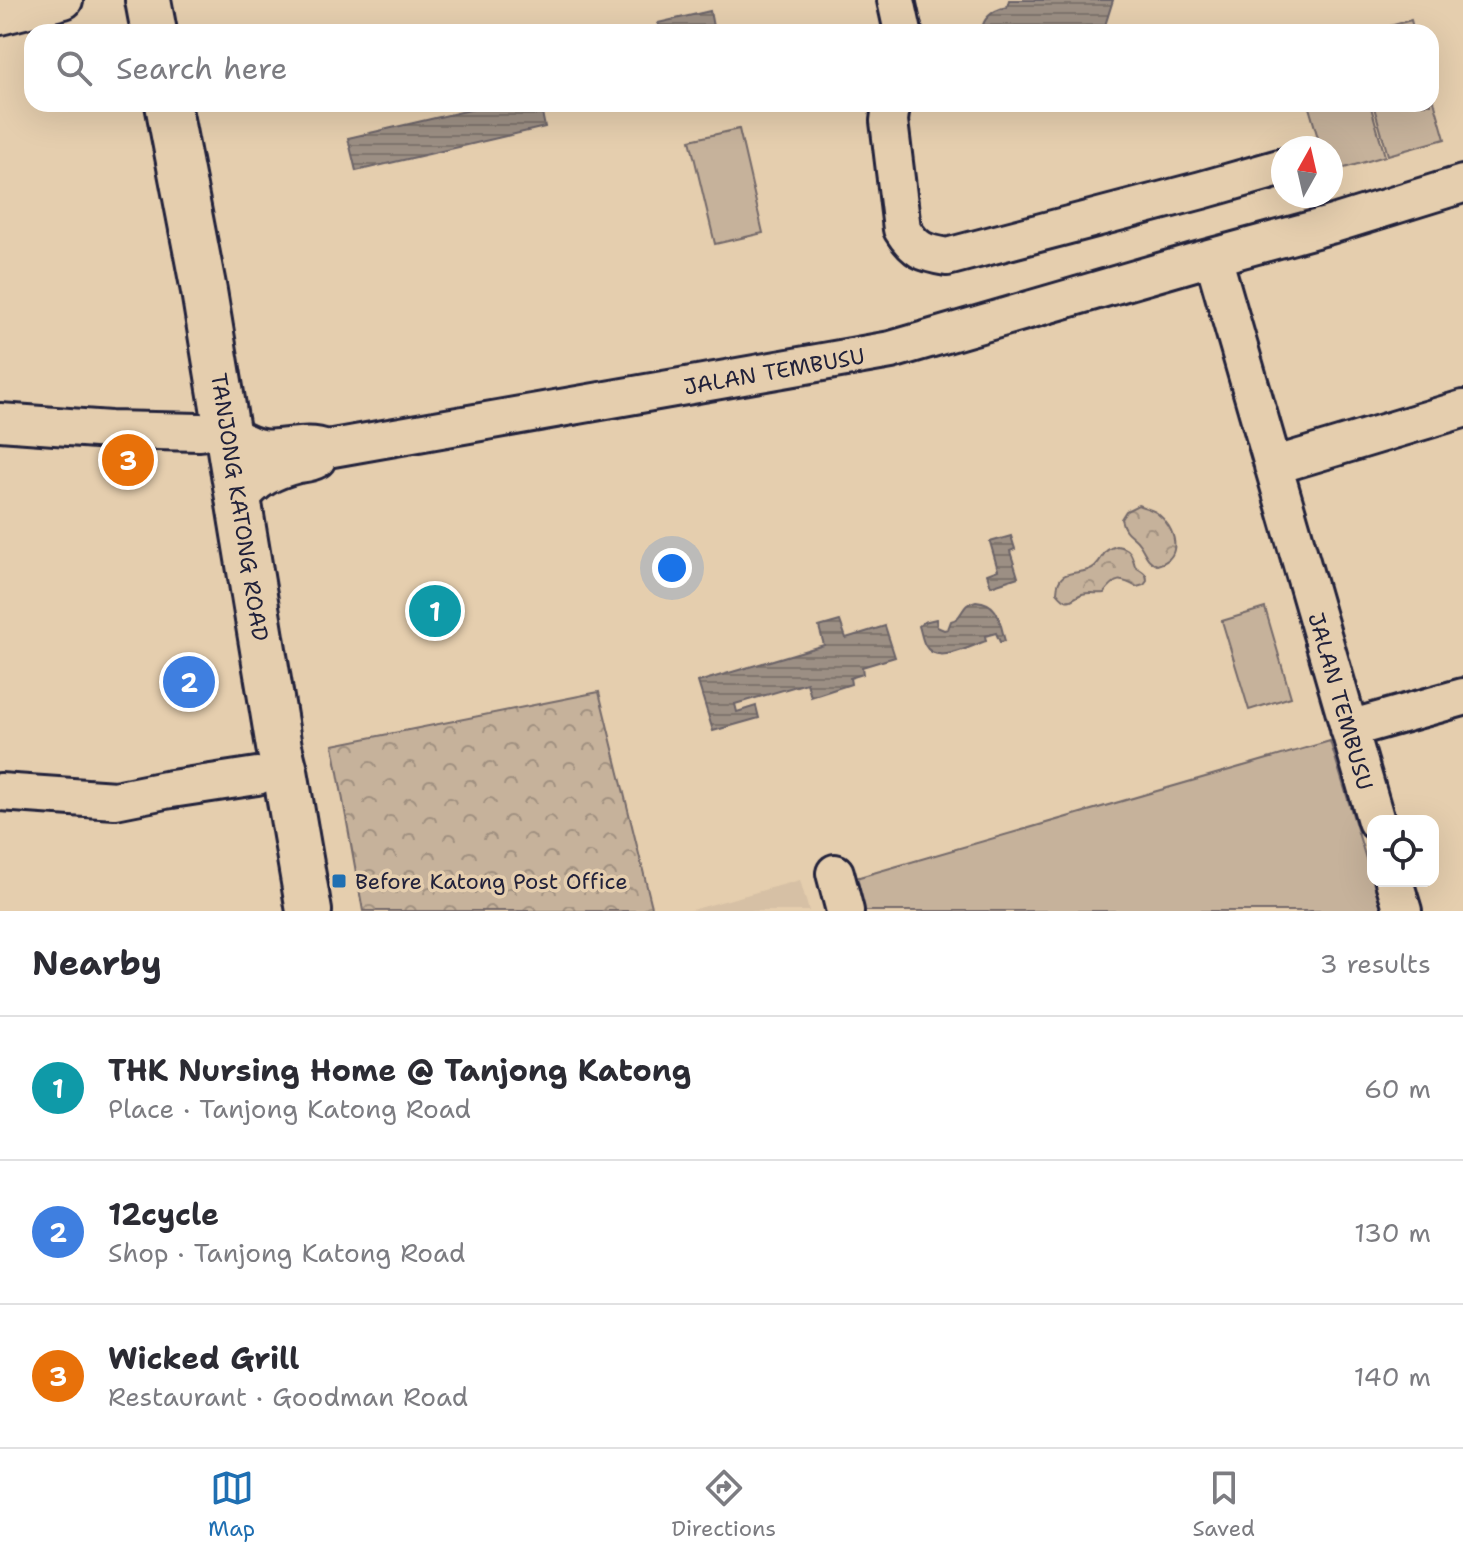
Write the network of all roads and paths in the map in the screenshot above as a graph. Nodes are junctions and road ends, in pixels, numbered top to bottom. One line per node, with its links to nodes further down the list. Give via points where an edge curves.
1 (64, 0): 5 (street)
2 (133, 0): 6 (main road)
3 (148, 0): 7 (main road)
4 (896, 0): 8 (street)
5 (0, 16)
6 (137, 24)
7 (152, 24)
8 (901, 24)
9 (152, 112): 18 (main road, TANJONG KATONG ROAD)
10 (170, 112): 18 (main road, TANJONG KATONG ROAD, via 204,291)
11 (890, 112): 12 (street, via 902,229 925,253 947,257)
12 (1271, 170)
13 (1463, 184): 14 (street, JALAN TEMBUSU)
14 (1323, 210): 15 (street, JALAN TEMBUSU)
15 (1213, 257): 19 (street, JALAN TEMBUSU, via 891,350); 20 (street, JALAN TEMBUSU)
16 (1463, 409): 20 (street)
17 (0, 422): 18 (street)
18 (213, 432): 19 (street, via 262,448); 21 (main road, TANJONG KATONG ROAD); 24 (main road, TANJONG KATONG ROAD)
19 (327, 449): 21 (street, via 311,462 266,475)
20 (1273, 466): 23 (street, JALAN TEMBUSU)
21 (239, 500): 30 (main road, TANJONG KATONG ROAD)
22 (1463, 697): 23 (street)
23 (1349, 729): 26 (street, JALAN TEMBUSU)
24 (257, 776): 25 (street, via 115,800); 29 (main road, TANJONG KATONG ROAD)
25 (0, 792)
26 (1374, 815)
27 (835, 873): 31 (street)
28 (1396, 887): 32 (street)
29 (279, 911)
30 (309, 911)
31 (845, 911)
32 (1403, 911)

